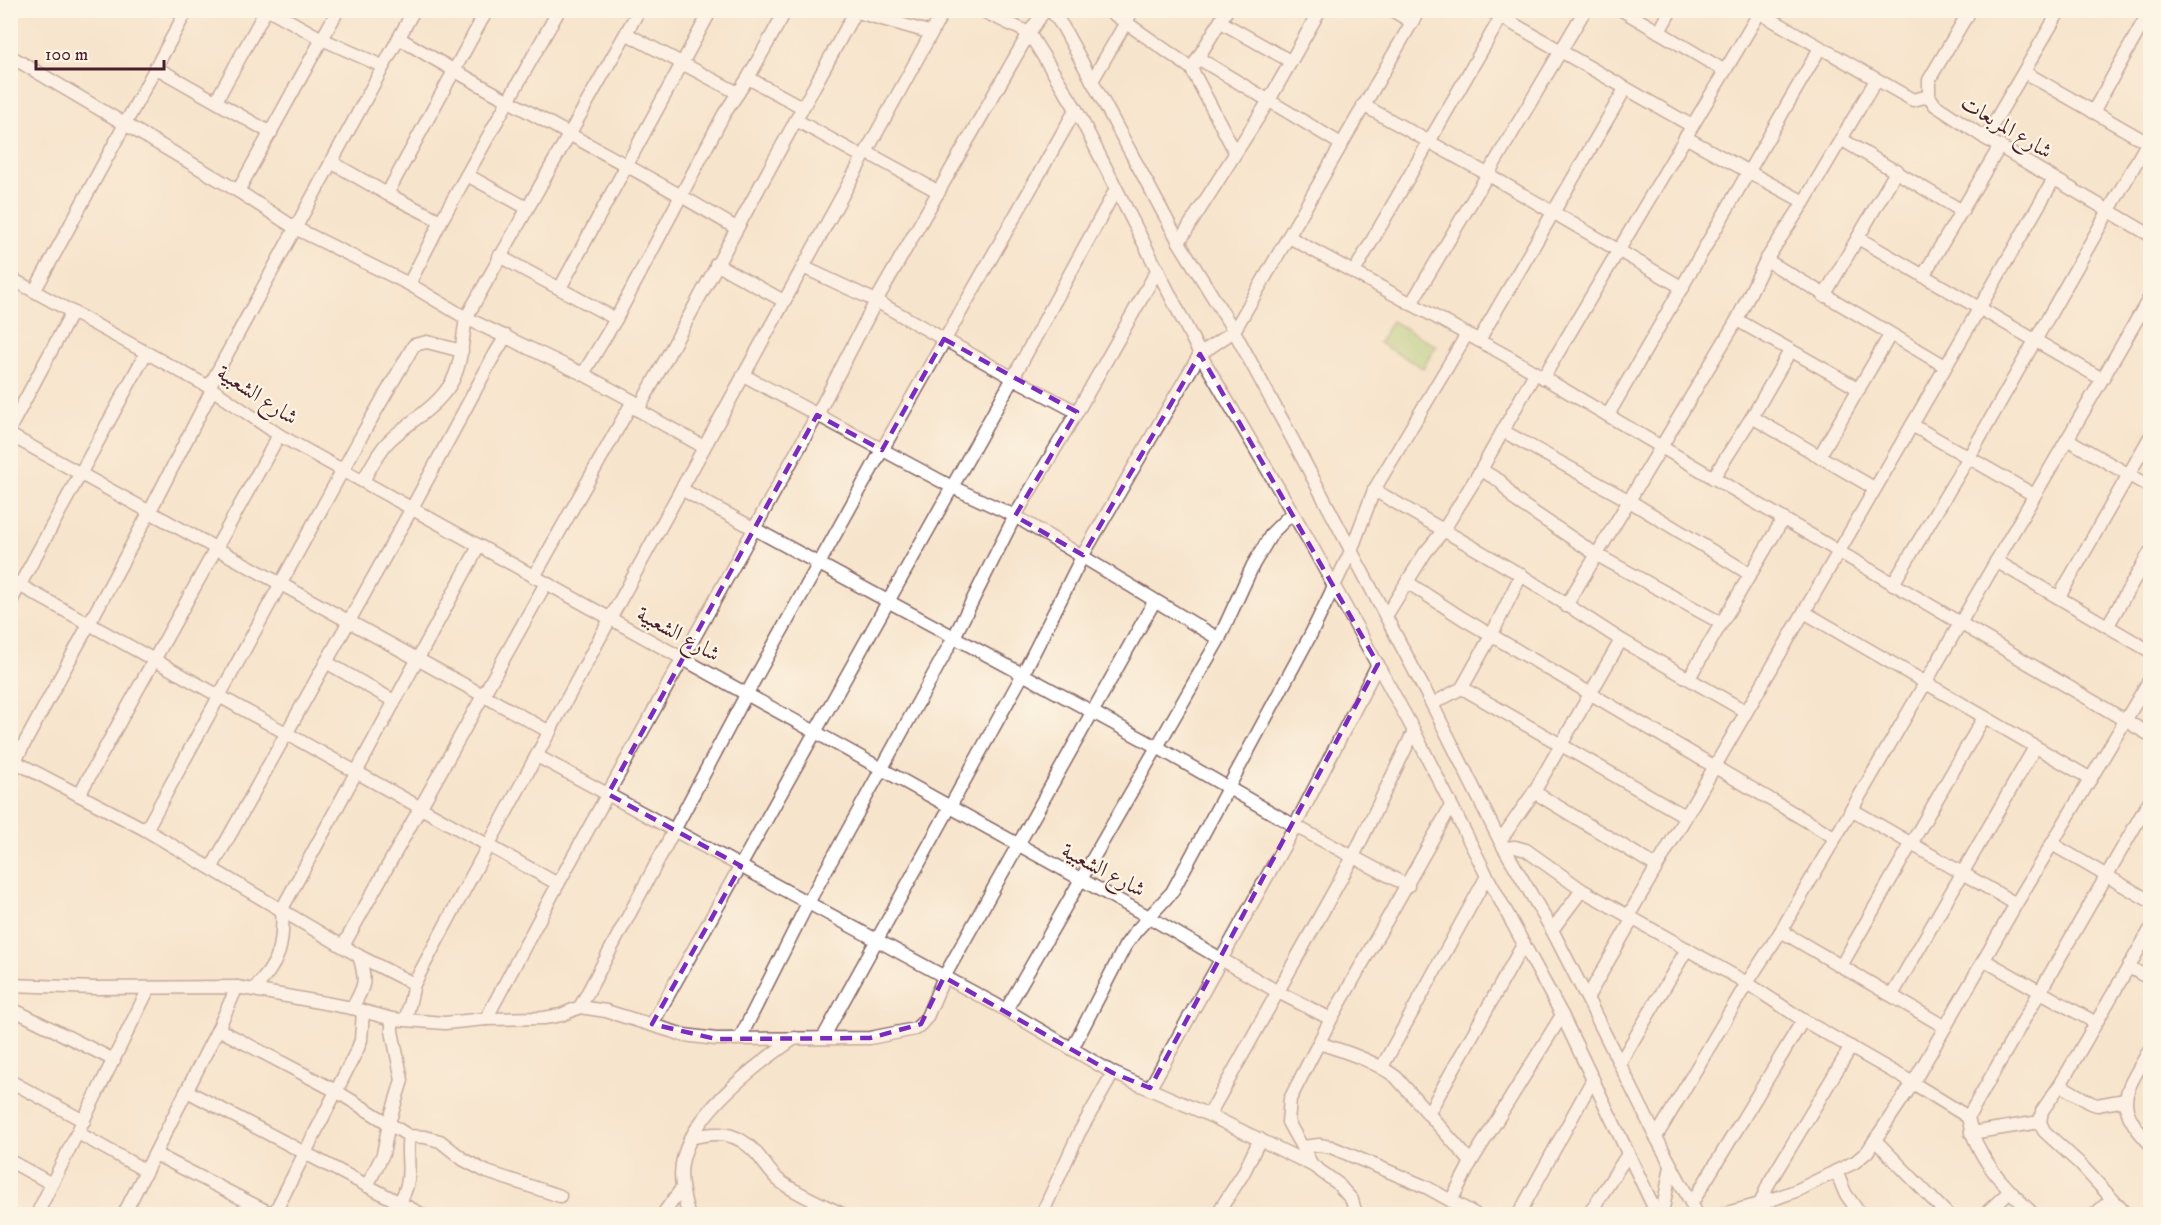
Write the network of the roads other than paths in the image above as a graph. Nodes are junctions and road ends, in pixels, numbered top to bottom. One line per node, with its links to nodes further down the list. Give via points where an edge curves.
1 (186, 10): 46 (street)
2 (268, 10): 38 (street); 57 (street)
3 (338, 10): 38 (street)
4 (414, 10): 37 (street)
5 (469, 10): 28 (street)
6 (559, 10): 56 (street)
7 (639, 10): 36 (street)
8 (711, 10): 43 (street)
9 (786, 10): 50 (street)
10 (945, 10): 34 (street)
11 (981, 10): 35 (street)
12 (1045, 10): 35 (street)
13 (1051, 10): 52 (street)
14 (1108, 10): 31 (street)
15 (1133, 10): 31 (street)
16 (1227, 10): 32 (street)
17 (1320, 10): 42 (street)
18 (1392, 10): 30 (street)
19 (1488, 10): 29 (street)
20 (1585, 10): 40 (street)
21 (1622, 10): 33 (street)
22 (1671, 10): 33 (street)
23 (2060, 10): 49 (street)
24 (854, 11): 34 (street); 60 (street)
25 (2149, 11): 62 (street)
26 (1760, 12): 39 (street); 47 (street)
27 (1964, 13): 55 (street, شارع المربعات, via 1929,81)
28 (485, 14): 48 (street)
29 (1503, 14): 40 (street); 71 (street)
30 (1415, 16): 59 (street)
31 (1126, 22): 44 (street); 52 (street)
32 (1221, 22): 42 (street); 44 (street)
33 (1659, 32): 47 (street)
34 (932, 33): 76 (street)
35 (1029, 33): 61 (street); 86 (street)
36 (627, 34): 43 (street); 67 (street)
37 (399, 38): 45 (street); 48 (street)
38 (322, 39): 45 (street); 66 (street)
39 (1820, 48): 51 (street); 80 (street)
40 (1561, 52): 53 (street); 82 (street)
41 (10, 56): 64 (street)
42 (1290, 61): 58 (street)
43 (683, 62): 54 (street); 78 (street)
44 (1194, 63): 58 (street); 75 (street)
45 (382, 66): 77 (street)
46 (155, 68): 57 (street); 64 (street)
47 (1725, 71): 65 (street)
48 (455, 72): 56 (street); 87 (street)
49 (2024, 72): 62 (street); 69 (street)
50 (748, 78): 54 (street); 60 (street)
51 (1876, 80): 55 (street, via 1913,100); 70 (street)
52 (1092, 81): 100 (street)
53 (1625, 89): 65 (street); 93 (street)
54 (738, 93): 88 (street)
55 (1929, 96): 69 (street, شارع المربعات, via 1944,112)
56 (509, 100): 67 (street); 81 (street)
57 (216, 102): 66 (street)
58 (1268, 102): 73 (street); 75 (street)
59 (1363, 105): 71 (street); 73 (street)
60 (802, 107): 63 (street)
61 (1076, 110): 84 (street); 129 (street)
62 (2092, 112): 72 (street)
63 (796, 120): 76 (street); 96 (street)
64 (123, 124): 85 (street); 113 (street)
65 (1692, 126): 68 (street)
66 (271, 133): 85 (street)
67 (568, 135): 78 (street); 90 (street)
68 (1685, 137): 80 (street); 101 (street)
69 (1985, 138): 74 (street, شارع المربعات)
70 (1841, 139): 79 (street); 89 (street)
71 (1430, 141): 82 (street); 107 (street)
72 (2149, 141): 92 (street)
73 (1341, 144): 98 (street)
74 (2000, 146): 83 (street, شارع المربعات); 91 (street)
75 (1235, 152): 100 (street)
76 (865, 155): 86 (street); 105 (street)
77 (331, 162): 87 (street); 95 (street)
78 (626, 166): 88 (street); 111 (street)
79 (1897, 170): 91 (street); 99 (street)
80 (1748, 171): 89 (street); 112 (street)
81 (466, 175): 90 (street); 94 (street)
82 (1489, 175): 93 (street); 118 (street)
83 (2054, 179): 92 (street, شارع المربعات); 119 (street)
84 (1116, 189): 106 (street); 140 (street)
85 (238, 191): 95 (street)
86 (939, 192): 117 (street)
87 (387, 194): 94 (street)
88 (681, 195): 96 (street); 123 (street)
89 (1804, 202): 103 (street)
90 (526, 208): 102 (street)
91 (1962, 211): 108 (street)
92 (2110, 211): 97 (street, شارع المربعات); 131 (street)
93 (1553, 213): 101 (street); 130 (street)
94 (441, 221): 110 (street)
95 (295, 228): 110 (street); 142 (street)
96 (736, 228): 104 (street)
97 (2151, 235)
98 (1289, 237): 107 (street); 125 (street)
99 (1858, 238): 108 (street); 114 (street)
100 (1179, 242): 125 (street)
101 (1618, 251): 112 (street); 139 (street)
102 (499, 256): 111 (street); 122 (street)
103 (1766, 260): 114 (street); 124 (street)
104 (716, 264): 116 (street); 144 (street)
105 (803, 267): 116 (street); 117 (street)
106 (1158, 268): 135 (street); 145 (street)
107 (1354, 272): 118 (street)
108 (1923, 276): 119 (street)
109 (10, 278): 113 (street, شارع الشعبية)
110 (409, 284): 122 (street)
111 (560, 288): 123 (street)
112 (1683, 288): 147 (street)
113 (35, 290): 120 (street, شارع الشعبية)
114 (1824, 296): 127 (street)
115 (2151, 297): 121 (street)
116 (784, 301): 138 (street)
117 (876, 301): 129 (street); 146 (street)
118 (1411, 304): 126 (street)
119 (1979, 309): 131 (street); 136 (street)
120 (72, 312): 134 (street, شارع الشعبية); 150 (street)
121 (2146, 316): 141 (street)
122 (465, 318): 128 (street); 132 (street)
123 (616, 319): 137 (street)
124 (1737, 320): 133 (street); 156 (street)
125 (1234, 331): 135 (street); 183 (street)
126 (1467, 334): 130 (street); 171 (street)
127 (1890, 335): 136 (street); 143 (street)
128 (506, 336): 137 (street); 174 (street)
129 (944, 339): 140 (street); 158 (street)
130 (1479, 340): 139 (street)
131 (2035, 340): 141 (street); 160 (street)
132 (462, 351): 161 (street, via 428,342 414,345); 166 (street, via 450,385 435,404 381,450)
133 (1790, 351): 143 (street); 148 (street)
134 (146, 353): 142 (street, شارع الشعبية); 163 (street)
135 (1200, 354): 176 (street); 186 (street)
136 (1946, 366): 149 (street)
137 (583, 374): 144 (street)
138 (743, 375): 146 (street); 157 (street)
139 (1539, 375): 147 (street); 151 (street)
140 (1013, 378): 145 (street); 167 (street)
141 (2102, 379): 155 (street)
142 (211, 388): 153 (street, شارع الشعبية); 175 (street)
143 (1859, 388): 159 (street)
144 (635, 406): 157 (street); 192 (street)
145 (1077, 412): 177 (street)
146 (817, 415): 158 (street); 179 (street)
147 (1608, 415): 156 (street)
148 (1752, 417): 159 (street); 165 (street)
149 (1912, 424): 160 (street); 169 (street)
150 (10, 428)
151 (1503, 431): 162 (street); 173 (street)
152 (10, 435): 163 (street)
153 (279, 435): 161 (street, شارع الشعبية); 182 (street)
154 (2151, 437): 164 (street)
155 (2067, 439): 164 (street); 172 (street)
156 (1661, 446): 165 (street); 173 (street)
157 (704, 447): 170 (street)
158 (882, 450): 167 (street); 189 (street)
159 (1819, 457): 169 (street)
160 (1969, 457): 172 (street); 197 (street)
161 (343, 470): 166 (street, شارع الشعبية); 195 (street)
162 (1481, 470): 180 (street); 187 (street, via 1500,481 1515,500)
163 (82, 474): 175 (street); 194 (street)
164 (2129, 475): 168 (street); 199 (street)
165 (1713, 478): 178 (street)
166 (363, 481): 174 (street, شارع الشعبية)
167 (952, 487): 177 (street); 200 (street)
168 (2151, 487)
169 (1874, 488): 184 (street)
170 (681, 489): 179 (street); 206 (street)
171 (1374, 490): 180 (street); 183 (street)
172 (2034, 495): 188 (street)
173 (1628, 500): 187 (street); 190 (street)
174 (412, 508): 181 (street, شارع الشعبية); 207 (street)
175 (150, 511): 182 (street); 210 (street)
176 (1292, 513): 198 (street); 214 (street, via 1272,533 1252,565)
177 (1015, 516): 186 (street); 213 (street)
178 (1783, 519): 184 (street); 190 (street)
179 (754, 529): 189 (street); 219 (street)
180 (1443, 531): 191 (street); 193 (street)
181 (479, 546): 192 (street, شارع الشعبية); 217 (street)
182 (216, 548): 195 (street); 218 (street)
183 (1351, 551): 198 (street); 205 (street)
184 (1839, 551): 197 (street); 204 (street)
185 (2151, 552): 211 (street)
186 (1083, 555): 201 (street); 222 (street)
187 (1598, 555): 203 (street); 208 (street)
188 (1996, 561): 199 (street); 209 (street)
189 (819, 564): 200 (street); 229 (street)
190 (1750, 574): 208 (street)
191 (1521, 575): 203 (street); 212 (street)
192 (534, 577): 196 (street, شارع الشعبية)
193 (1407, 582): 205 (street); 212 (street)
194 (15, 583): 202 (street); 210 (street)
195 (280, 583): 207 (street); 230 (street)
196 (546, 583): 206 (street, شارع الشعبية); 228 (street)
197 (1893, 584): 209 (street)
198 (1334, 585): 221 (street); 251 (street)
199 (2059, 597): 211 (street)
200 (888, 601): 213 (street); 240 (street)
201 (1154, 602): 214 (street); 234 (street)
202 (10, 603)
203 (1566, 606): 215 (street)
204 (1804, 612): 225 (street); 233 (street)
205 (1386, 616): 232 (street)
206 (610, 619): 219 (street, شارع الشعبية); 238 (street)
207 (349, 621): 217 (street); 220 (street)
208 (1721, 623): 223 (street)
209 (1960, 623): 225 (street); 236 (street)
210 (89, 624): 218 (street); 246 (street)
211 (2108, 625): 216 (street)
212 (1492, 634): 226 (street); 227 (street)
213 (954, 637): 222 (street); 248 (street)
214 (1219, 639): 243 (street)
215 (1622, 640): 223 (street); 227 (street)
216 (2151, 651)
217 (417, 659): 228 (street); 231 (street)
218 (154, 660): 230 (street); 254 (street)
219 (683, 660): 229 (street, شارع الشعبية); 253 (street)
220 (326, 662): 231 (street); 239 (street)
221 (1378, 664): 237 (street); 261 (street)
222 (1023, 674): 234 (street); 258 (street)
223 (1689, 678): 233 (street)
224 (2151, 679): 236 (street)
225 (1925, 683): 235 (street); 259 (street)
226 (1462, 687): 232 (street); 242 (street)
227 (1591, 693): 242 (street); 247 (street)
228 (483, 695): 238 (street); 257 (street)
229 (746, 695): 240 (street, شارع الشعبية); 263 (street)
230 (219, 696): 239 (street); 262 (street)
231 (394, 701): 249 (street)
232 (1432, 704): 268 (street)
233 (1745, 711): 247 (street)
234 (1093, 712): 243 (street); 269 (street)
235 (1984, 717): 244 (street); 265 (street)
236 (2126, 720): 241 (street); 250 (street)
237 (1414, 731): 256 (street); 270 (street)
238 (550, 732): 245 (street)
239 (286, 733): 249 (street); 273 (street)
240 (815, 733): 248 (street, شارع الشعبية); 271 (street)
241 (2151, 735)
242 (1561, 745): 252 (street); 260 (street)
243 (1157, 747): 251 (street); 277 (street)
244 (2035, 747): 250 (street); 274 (street)
245 (537, 756): 253 (street); 267 (street)
246 (13, 760): 254 (street)
247 (1714, 765): 260 (street); 264 (street)
248 (881, 770): 258 (street, شارع الشعبية); 282 (street)
249 (356, 772): 257 (street); 284 (street)
250 (2091, 779): 266 (street)
251 (1228, 788): 261 (street); 286 (street, via 1172,892)
252 (1534, 792): 268 (street); 272 (street)
253 (608, 794): 263 (street); 278 (street)
254 (79, 795): 262 (street)
255 (2151, 800): 276 (street)
256 (1451, 806): 275 (street); 279 (street)
257 (420, 807): 267 (street); 292 (street)
258 (950, 808): 269 (street, شارع الشعبية); 290 (street)
259 (1851, 808): 264 (street); 265 (street)
260 (1685, 816): 272 (street)
261 (1295, 826): 270 (street); 295 (street)
262 (146, 830): 273 (street)
263 (674, 830): 271 (street); 311 (street)
264 (1834, 837): 289 (street)
265 (1911, 843): 274 (street); 297 (street)
266 (2052, 844): 276 (street); 283 (street)
267 (489, 845): 278 (street); 302 (street)
268 (1502, 845): 280 (street, via 1526,850); 287 (street)
269 (1018, 846): 277 (street, شارع الشعبية); 299 (street)
270 (1353, 857): 279 (street); 307 (street)
271 (741, 866): 282 (street); 322 (street)
272 (1656, 866): 285 (street)
273 (212, 867): 284 (street)
274 (1963, 873): 283 (street); 309 (street)
275 (1487, 876): 291 (street); 334 (street)
276 (2106, 876): 281 (street); 308 (street)
277 (1080, 881): 286 (street, شارع الشعبية); 314 (street)
278 (558, 884): 318 (street)
279 (1408, 886): 319 (street)
280 (1582, 890): 285 (street); 287 (street)
281 (2151, 902)
282 (808, 903): 290 (street); 326 (street)
283 (2016, 904): 296 (street)
284 (282, 909): 292 (street); 306 (street, via 280,952)
285 (1631, 916): 293 (street); 310 (street)
286 (1149, 917): 295 (street, شارع الشعبية); 330 (street, via 1125,946)
287 (1552, 930): 310 (street)
288 (2151, 930): 298 (street)
289 (1781, 931): 297 (street); 301 (street)
290 (877, 940): 299 (street); 327 (street)
291 (1524, 943): 315 (street); 344 (street)
292 (343, 946): 294 (street)
293 (1687, 949): 301 (street); 333 (street)
294 (359, 956): 302 (street); 313 (street, via 365,979)
295 (1220, 959): 307 (street, شارع الشعبية); 340 (street)
296 (1984, 960): 308 (street); 323 (street)
297 (1841, 966): 309 (street)
298 (2129, 967): 300 (street); 321 (street)
299 (944, 977): 314 (street); 327 (street, via 927,1017 915,1029 870,1038)
300 (2151, 979)
301 (1747, 983): 320 (street); 353 (street)
302 (414, 984): 317 (street)
303 (10, 985): 305 (street)
304 (237, 987): 305 (street); 306 (street); 324 (street)
305 (149, 988): 332 (street)
306 (254, 989): 313 (street)
307 (1278, 992): 319 (street, شارع الشعبية); 345 (street)
308 (2040, 992): 321 (street); 346 (street)
309 (1892, 995): 323 (street)
310 (1587, 998): 333 (street)
311 (580, 1007): 318 (street, via 544,1018); 322 (street)
312 (10, 1008): 332 (street)
313 (357, 1010): 316 (street); 342 (street, via 361,1040)
314 (1006, 1010): 330 (street)
315 (1562, 1015): 336 (street); 363 (street)
316 (392, 1019): 317 (street); 349 (street, via 402,1080)
317 (406, 1019): 318 (street, via 445,1023)
318 (486, 1019)
319 (1331, 1019): 328 (street)
320 (1803, 1020): 329 (street); 376 (street)
321 (2096, 1023): 339 (street)
322 (652, 1024): 326 (street, via 684,1035 716,1040)
323 (1945, 1027): 338 (street)
324 (218, 1029): 341 (street); 342 (street)
325 (796, 1037): 326 (street); 327 (street); 354 (street, via 750,1071)
326 (740, 1038)
327 (823, 1038)
328 (1319, 1043): 334 (street); 358 (street, via 1290,1100 1287,1115)
329 (1851, 1047): 338 (street); 377 (street)
330 (1072, 1049): 335 (street)
331 (2151, 1050): 343 (street)
332 (114, 1060): 347 (street)
333 (1620, 1063): 353 (street)
334 (1382, 1067): 344 (street, via 1396,1077)
335 (1113, 1073): 340 (street); 386 (street, via 1079,1133)
336 (1593, 1079): 361 (street); 390 (street)
337 (10, 1081): 347 (street)
338 (1913, 1083): 346 (street); 356 (street)
339 (2060, 1085): 343 (street, via 2097,1105); 348 (street, via 2042,1111)
340 (1150, 1088): 345 (street)
341 (187, 1091): 359 (street); 360 (street)
342 (336, 1091): 349 (street); 359 (street)
343 (2125, 1100): 357 (street, via 2127,1112)
344 (1428, 1114): 363 (street)
345 (1209, 1115): 355 (street)
346 (1968, 1117): 351 (street)
347 (84, 1121): 350 (street)
348 (2040, 1122): 351 (street); 373 (street, via 2044,1131)
349 (389, 1123): 352 (street); 369 (street, via 383,1154)
350 (78, 1133): 366 (street); 368 (street)
351 (1971, 1133): 371 (street, via 1981,1154)
352 (409, 1136): 372 (street, via 440,1141 487,1172); 375 (street, via 408,1180)
353 (1656, 1137): 365 (street)
354 (690, 1138): 370 (street, via 682,1161); 385 (street, via 711,1133 742,1140 779,1181)
355 (1260, 1140): 364 (street); 387 (street)
356 (1875, 1140): 367 (street, via 1855,1162); 398 (street)
357 (2151, 1144)
358 (1302, 1147): 364 (street); 374 (street, via 1330,1147)
359 (305, 1152): 369 (street); 380 (street)
360 (155, 1154): 366 (street); 380 (street)
361 (1628, 1154): 391 (street); 392 (street)
362 (10, 1161): 368 (street)
363 (1471, 1162): 374 (street)
364 (1312, 1165): 388 (street, via 1352,1200)
365 (1671, 1166): 376 (street); 393 (street)
366 (146, 1171): 379 (street)
367 (1836, 1171): 377 (street); 397 (street)
368 (52, 1184): 378 (street)
369 (367, 1186): 375 (street)
370 (682, 1188): 383 (street); 384 (street)
371 (2010, 1191): 399 (street); 400 (street)
372 (560, 1196)
373 (2112, 1199): 401 (street); 402 (street)
374 (1451, 1201): 389 (street)
375 (399, 1203): 381 (street); 382 (street)
376 (1692, 1203): 394 (street)
377 (1760, 1204): 395 (street); 396 (street)
378 (37, 1215)
379 (124, 1215)
380 (273, 1215)
381 (393, 1215)
382 (421, 1215)
383 (663, 1215)
384 (687, 1215)
385 (842, 1215)
386 (1042, 1215)
387 (1217, 1215)
388 (1356, 1215)
389 (1475, 1215)
390 (1519, 1215)
391 (1589, 1215)
392 (1657, 1215)
393 (1662, 1215)
394 (1697, 1215)
395 (1723, 1215)
396 (1769, 1215)
397 (1860, 1215)
398 (1947, 1215)
399 (1985, 1215)
400 (2032, 1215)
401 (2095, 1215)
402 (2126, 1215)

